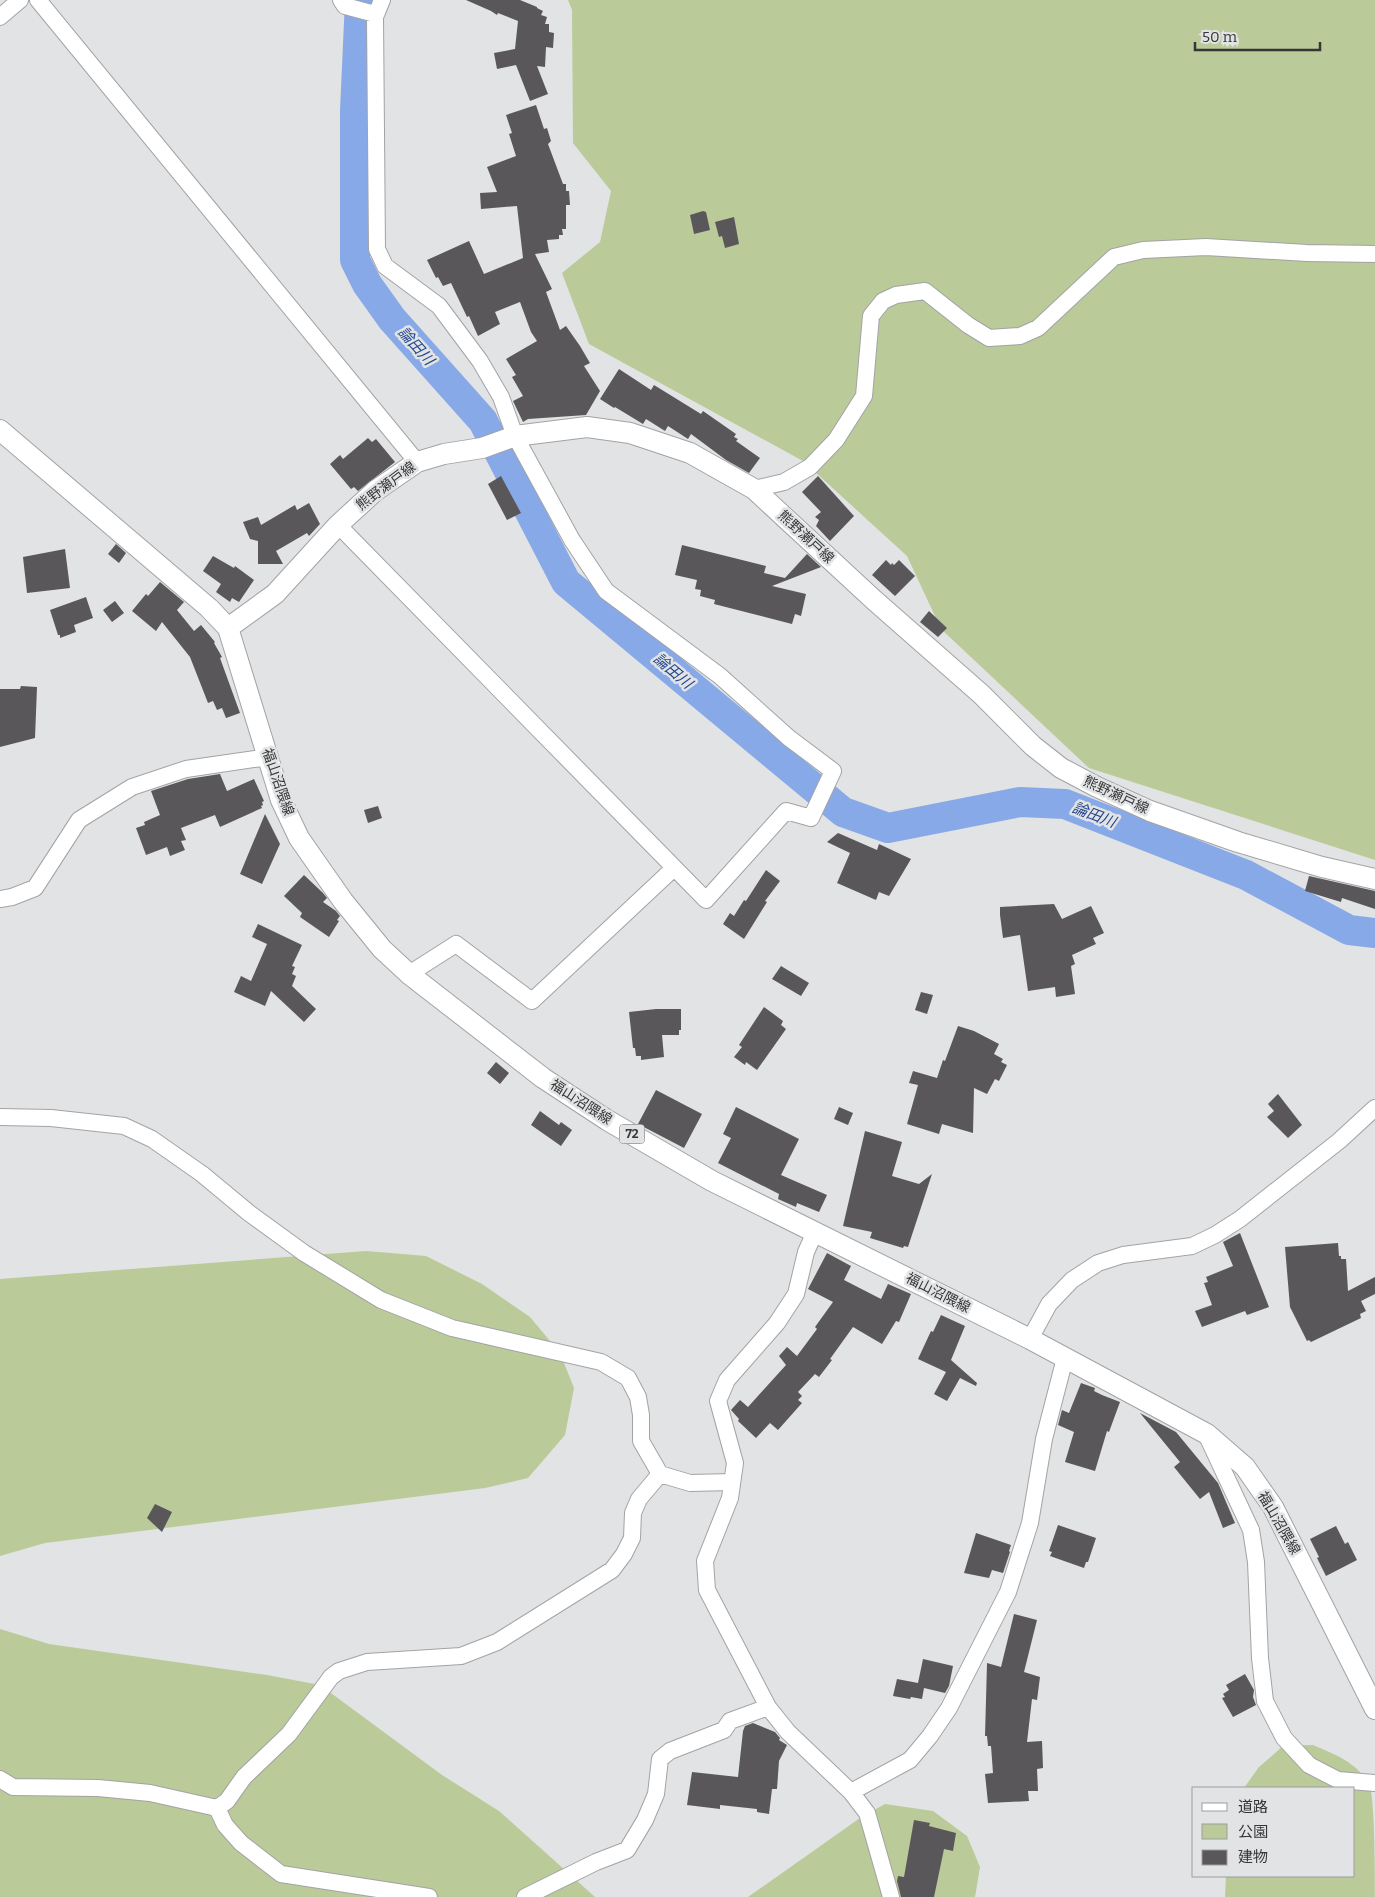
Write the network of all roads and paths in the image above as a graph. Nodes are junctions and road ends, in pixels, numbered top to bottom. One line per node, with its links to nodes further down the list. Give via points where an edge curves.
1 (20, 0): 5 (street)
2 (38, 0): 9 (street)
3 (341, 0): 4 (street, via 345,6)
4 (379, 7): 8 (street, via 377,249 385,266 439,306 480,361 501,397)
5 (0, 17)
6 (1375, 254): 10 (street, via 1206,247 1143,250 1114,258 1038,328 1020,336 989,338 925,291 896,295 883,301 871,316 864,396 836,440 810,467 784,482)
7 (0, 430): 12 (main road, 福山沼隈線 / 72, via 209,608)
8 (514, 436): 9 (main road, 熊野瀬戸線, via 482,448); 10 (main road, 熊野瀬戸線, via 588,427 630,433 690,453); 14 (street, via 572,540 606,591 720,676 789,738 833,771 811,818 786,811 706,900)
9 (417, 462): 11 (main road, 熊野瀬戸線, via 375,491)
10 (754, 489): 15 (main road, 熊野瀬戸線, via 981,694 1033,746 1061,768 1150,811 1238,842)
11 (338, 525): 12 (main road, 熊野瀬戸線, via 275,594); 14 (street)
12 (228, 628): 13 (main road, 福山沼隈線 / 72)
13 (268, 757): 16 (street, via 186,769 132,788 79,820 35,888); 17 (main road, 福山沼隈線 / 72, via 281,800 299,838 343,901 382,949)
14 (674, 868): 17 (street, via 532,1001 456,944)
15 (1375, 880)
16 (0, 899)
17 (409, 974): 20 (main road, 福山沼隈線 / 72, via 543,1078 607,1120 712,1181)
18 (1375, 1108): 21 (street, via 1332,1147 1215,1235 1192,1246 1124,1255 1098,1263 1072,1280 1049,1304)
19 (0, 1117): 24 (street, via 51,1118 124,1126 152,1139 304,1253 381,1300 452,1328 601,1362 628,1378 638,1397 641,1441)
20 (815, 1232): 21 (main road, 福山沼隈線 / 72); 25 (street, via 806,1252 796,1294 777,1323 727,1380 718,1401 735,1463)
21 (1030, 1339): 22 (main road, 福山沼隈線 / 72)
22 (1065, 1358): 23 (main road, 福山沼隈線 / 72); 30 (street, via 1044,1439 1030,1523 1008,1592 949,1708 930,1736 910,1760)
23 (1206, 1434): 27 (main road, 福山沼隈線 / 72, via 1245,1467 1273,1507); 29 (street, via 1251,1530 1265,1701 1284,1738 1309,1765 1338,1780)
24 (660, 1474): 25 (street, via 690,1483); 31 (street, via 639,1499 633,1513 632,1538 612,1570 497,1642 460,1656 367,1662 339,1671 331,1677 289,1734)
25 (732, 1482): 26 (street, via 730,1498 705,1561 707,1590)
26 (768, 1707): 30 (street, via 788,1732); 33 (street, via 730,1721 724,1730 670,1751 660,1759 656,1794 645,1820 626,1850)
27 (1375, 1710)
28 (0, 1778): 31 (street, via 13,1787 150,1792)
29 (1375, 1784)
30 (852, 1792): 34 (street, via 866,1813)
31 (217, 1808): 32 (street, via 224,1825 241,1844 281,1874)
32 (428, 1897)
33 (525, 1897)
34 (891, 1897)

